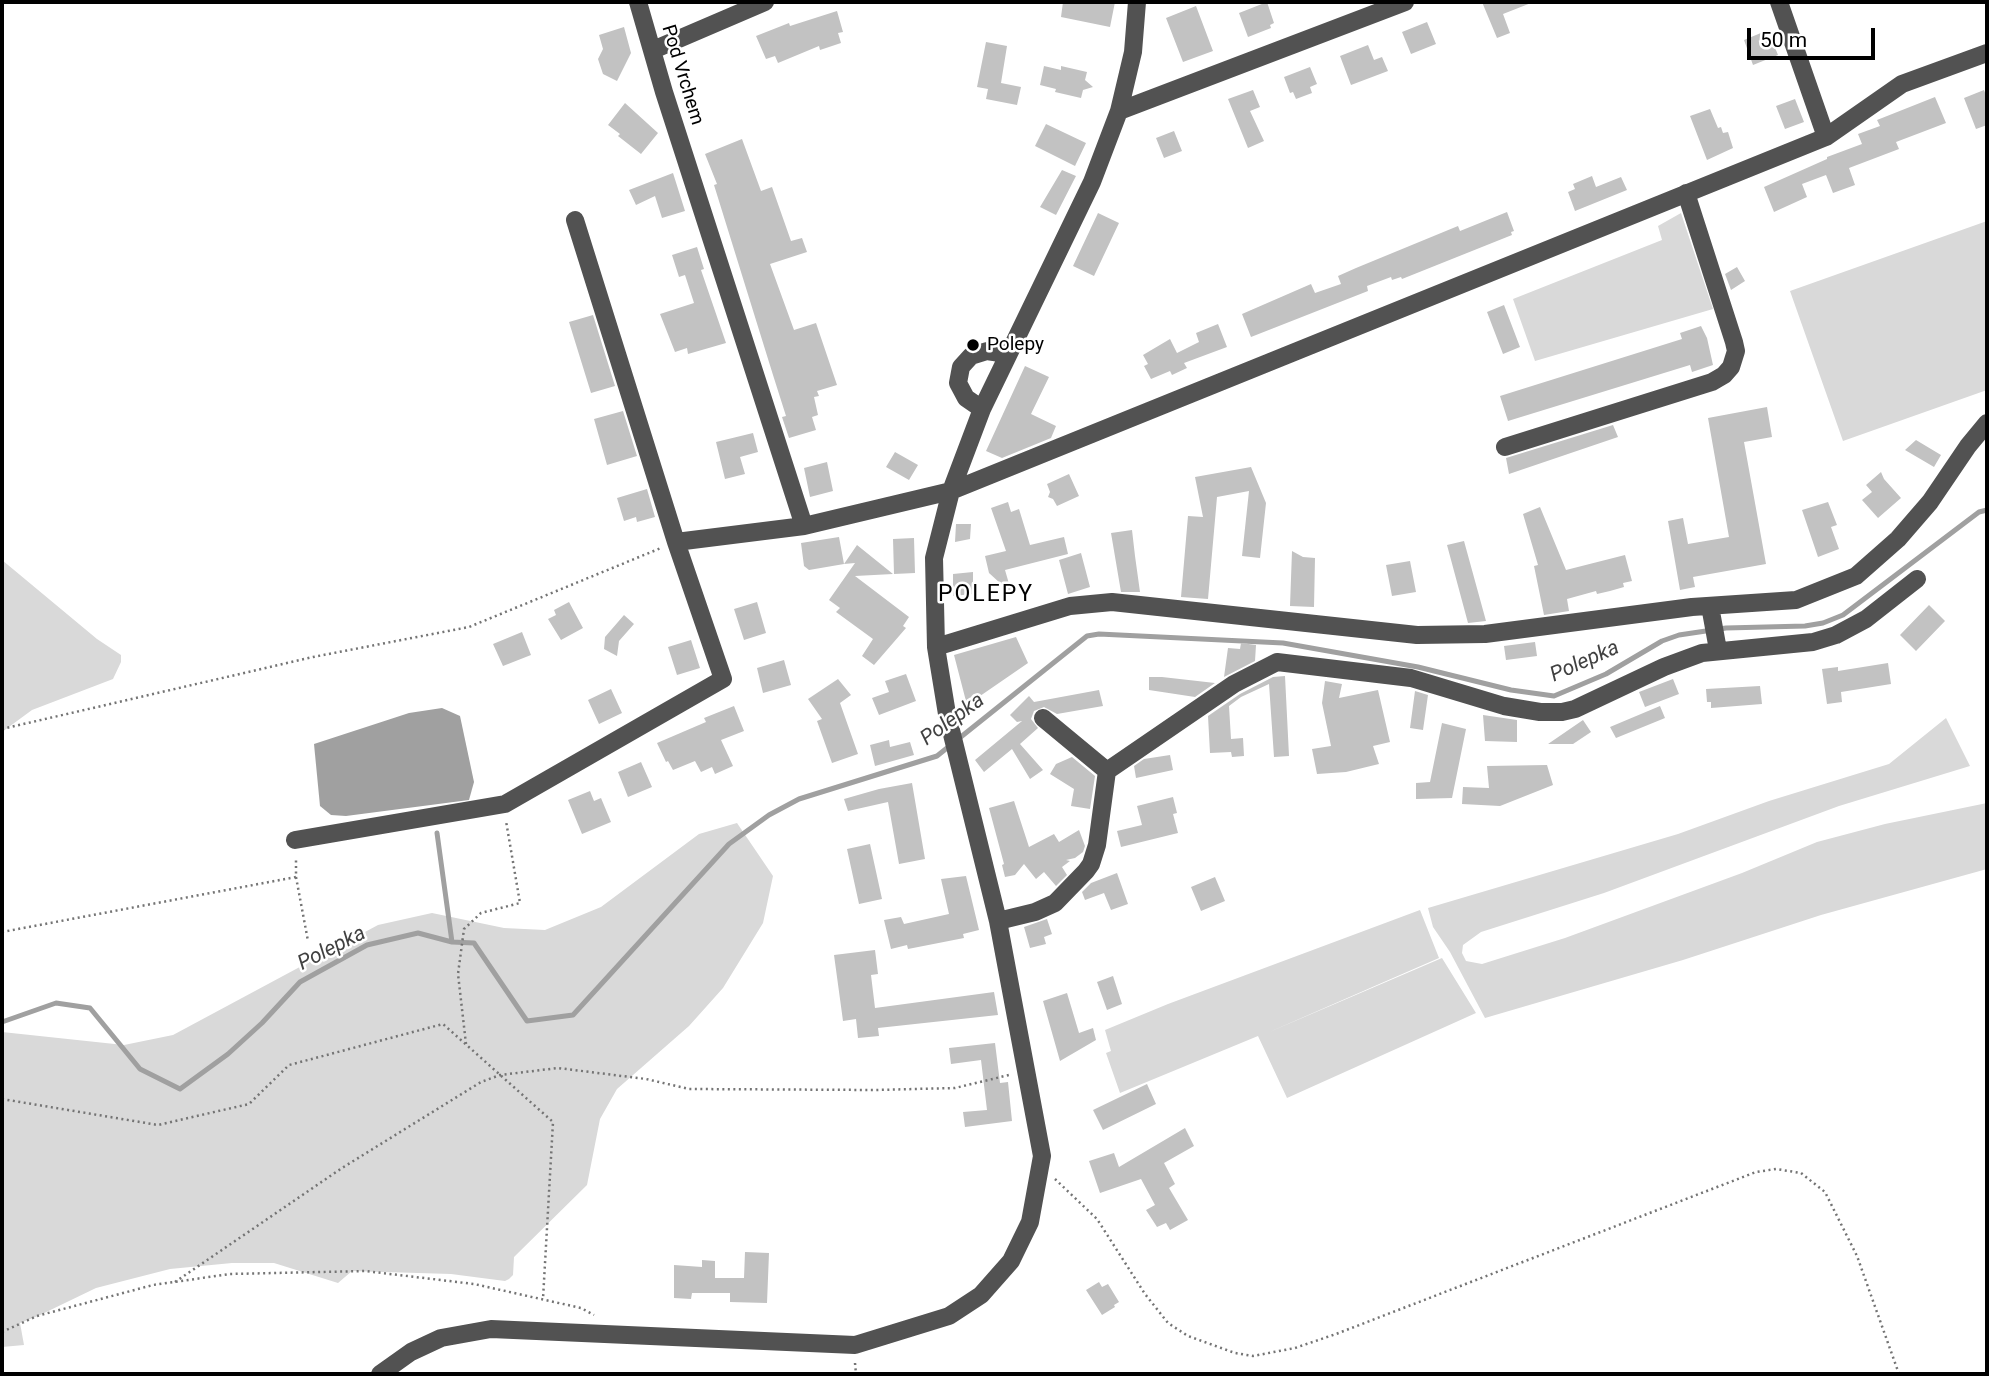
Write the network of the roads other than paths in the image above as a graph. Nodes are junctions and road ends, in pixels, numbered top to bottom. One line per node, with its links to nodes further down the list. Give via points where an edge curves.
1 (638, 2): 6 (street, Pod Vrchem)
2 (765, 2): 6 (street)
3 (1138, 2): 8 (street, via 1133,52)
4 (1405, 2): 8 (street)
5 (1779, 2): 9 (street)
6 (653, 50): 17 (street, Pod Vrchem)
7 (1987, 53): 9 (street, via 1902,84)
8 (1119, 111): 12 (street, via 1092,182)
9 (1826, 137): 10 (street)
10 (1686, 193): 15 (street, via 1734,342 1731,367 1712,382); 16 (street)
11 (575, 220): 18 (street)
12 (1007, 354): 13 (street); 13 (street, via 987,351 971,356 961,367 958,383 966,398)
13 (982, 409): 16 (street)
14 (1987, 423): 20 (street, via 1930,502 1898,539 1856,576 1796,600)
15 (1505, 447)
16 (951, 491): 17 (street); 22 (street, via 934,558)
17 (804, 526): 18 (street)
18 (676, 542): 25 (street, via 723,679 503,804)
19 (1917, 579): 21 (street, via 1866,619 1836,635 1813,642)
20 (1712, 612): 21 (street); 22 (street, via 1485,634 1417,635 1112,602 1070,606)
21 (1717, 645): 24 (street, via 1575,709 1552,713 1504,706 1411,678 1277,662 1234,684)
22 (936, 647): 26 (street, via 947,713)
23 (1044, 718): 24 (street)
24 (1107, 771): 26 (street, via 1097,845 1086,871 1055,903)
25 (295, 841)
26 (998, 921): 27 (street, via 1042,1156 1030,1222 1011,1261 981,1295 950,1316 855,1345 491,1329 441,1338)
27 (380, 1374)

